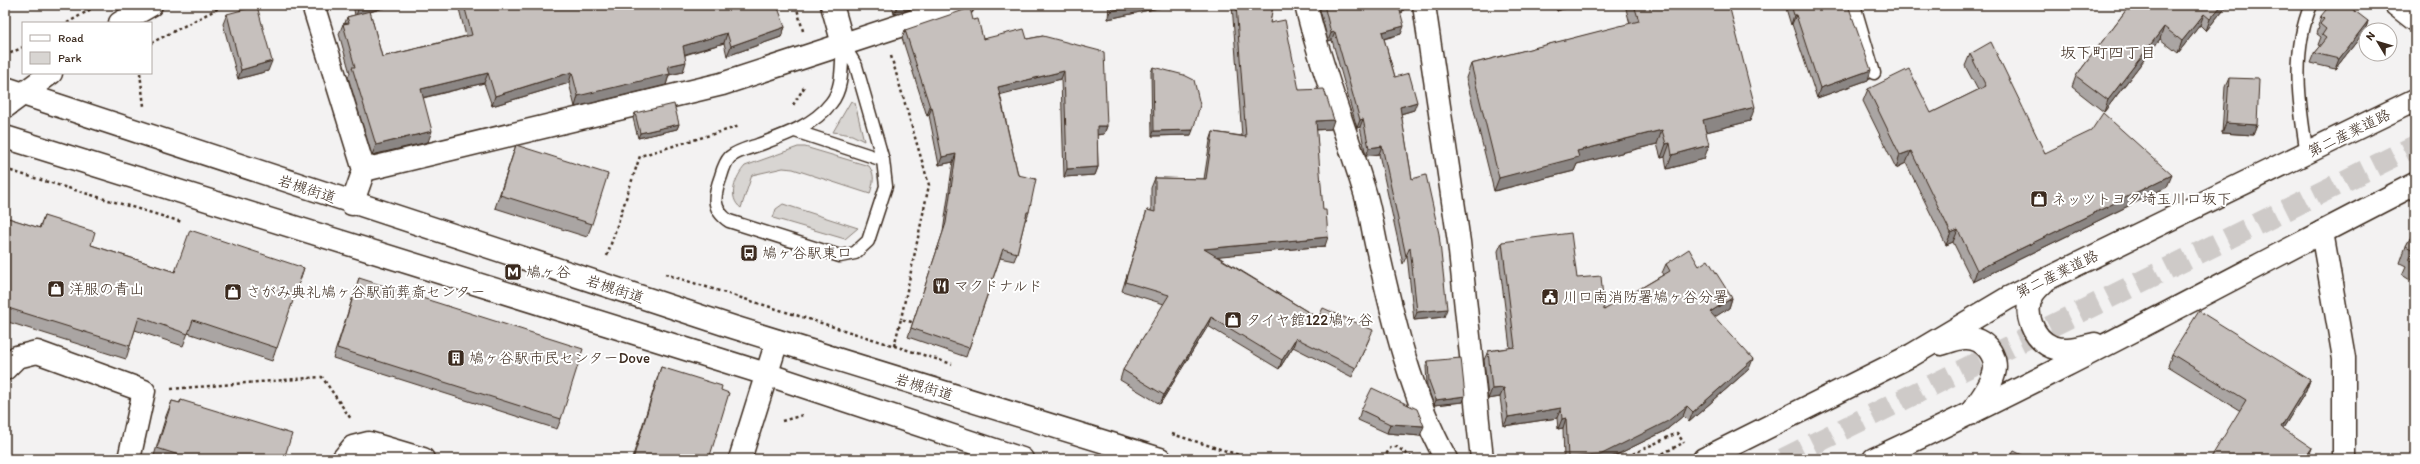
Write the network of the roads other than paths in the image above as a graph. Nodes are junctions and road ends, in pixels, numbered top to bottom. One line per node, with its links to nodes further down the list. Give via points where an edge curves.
1 (151, 5): 11 (main road)
2 (312, 5): 22 (main road)
3 (832, 5): 12 (main road)
4 (963, 5): 12 (main road)
5 (1306, 5): 39 (main road, via 1315,44 1365,194 1408,370 1422,410)
6 (1424, 5): 40 (main road, via 1459,242)
7 (1854, 5): 13 (lane)
8 (2311, 5): 20 (lane, via 2300,54 2298,91)
9 (2396, 5): 10 (main road)
10 (2415, 20)
11 (122, 22)
12 (843, 44): 18 (lane, via 839,89 831,103 814,119); 21 (lane, via 856,66); 22 (main road, via 722,84)
13 (1874, 73)
14 (49, 74): 15 (main road)
15 (14, 91): 17 (main road); 24 (main road, 岩槻街道)
16 (2415, 100): 20 (main road, 第二産業道路)
17 (5, 107)
18 (795, 131): 21 (lane); 21 (lane, via 742,150 731,157 724,165 714,195 720,215 729,221 840,256 855,253 868,242 886,186)
19 (5, 137): 31 (main road)
20 (2307, 154): 26 (main road, 第二産業道路)
21 (883, 160)
22 (364, 170): 24 (main road)
23 (2415, 184): 25 (main road)
24 (352, 204): 28 (main road, 岩槻街道)
25 (2322, 232): 27 (main road); 43 (main road, via 2344,358)
26 (2046, 279): 27 (main road, via 2033,294 2029,310 2031,326 2041,340 2052,347 2068,349); 29 (main road, 第二産業道路, via 2008,298)
27 (2123, 337): 32 (main road)
28 (776, 341): 31 (main road); 38 (main road, 岩槻街道)
29 (1912, 355): 32 (main road, via 1966,338 1983,344 1991,351 1996,362 1994,375); 41 (main road, 第二産業道路)
30 (5, 369): 33 (main road, via 16,357 36,352 144,392)
31 (766, 374): 36 (main road); 37 (main road)
32 (1969, 415): 42 (main road)
33 (129, 459)
34 (343, 459): 35 (main road, via 353,447 369,443)
35 (423, 459)
36 (740, 459)
37 (1022, 459)
38 (1160, 459)
39 (1446, 459)
40 (1482, 459)
41 (1704, 459)
42 (1874, 459)
43 (2344, 459)

